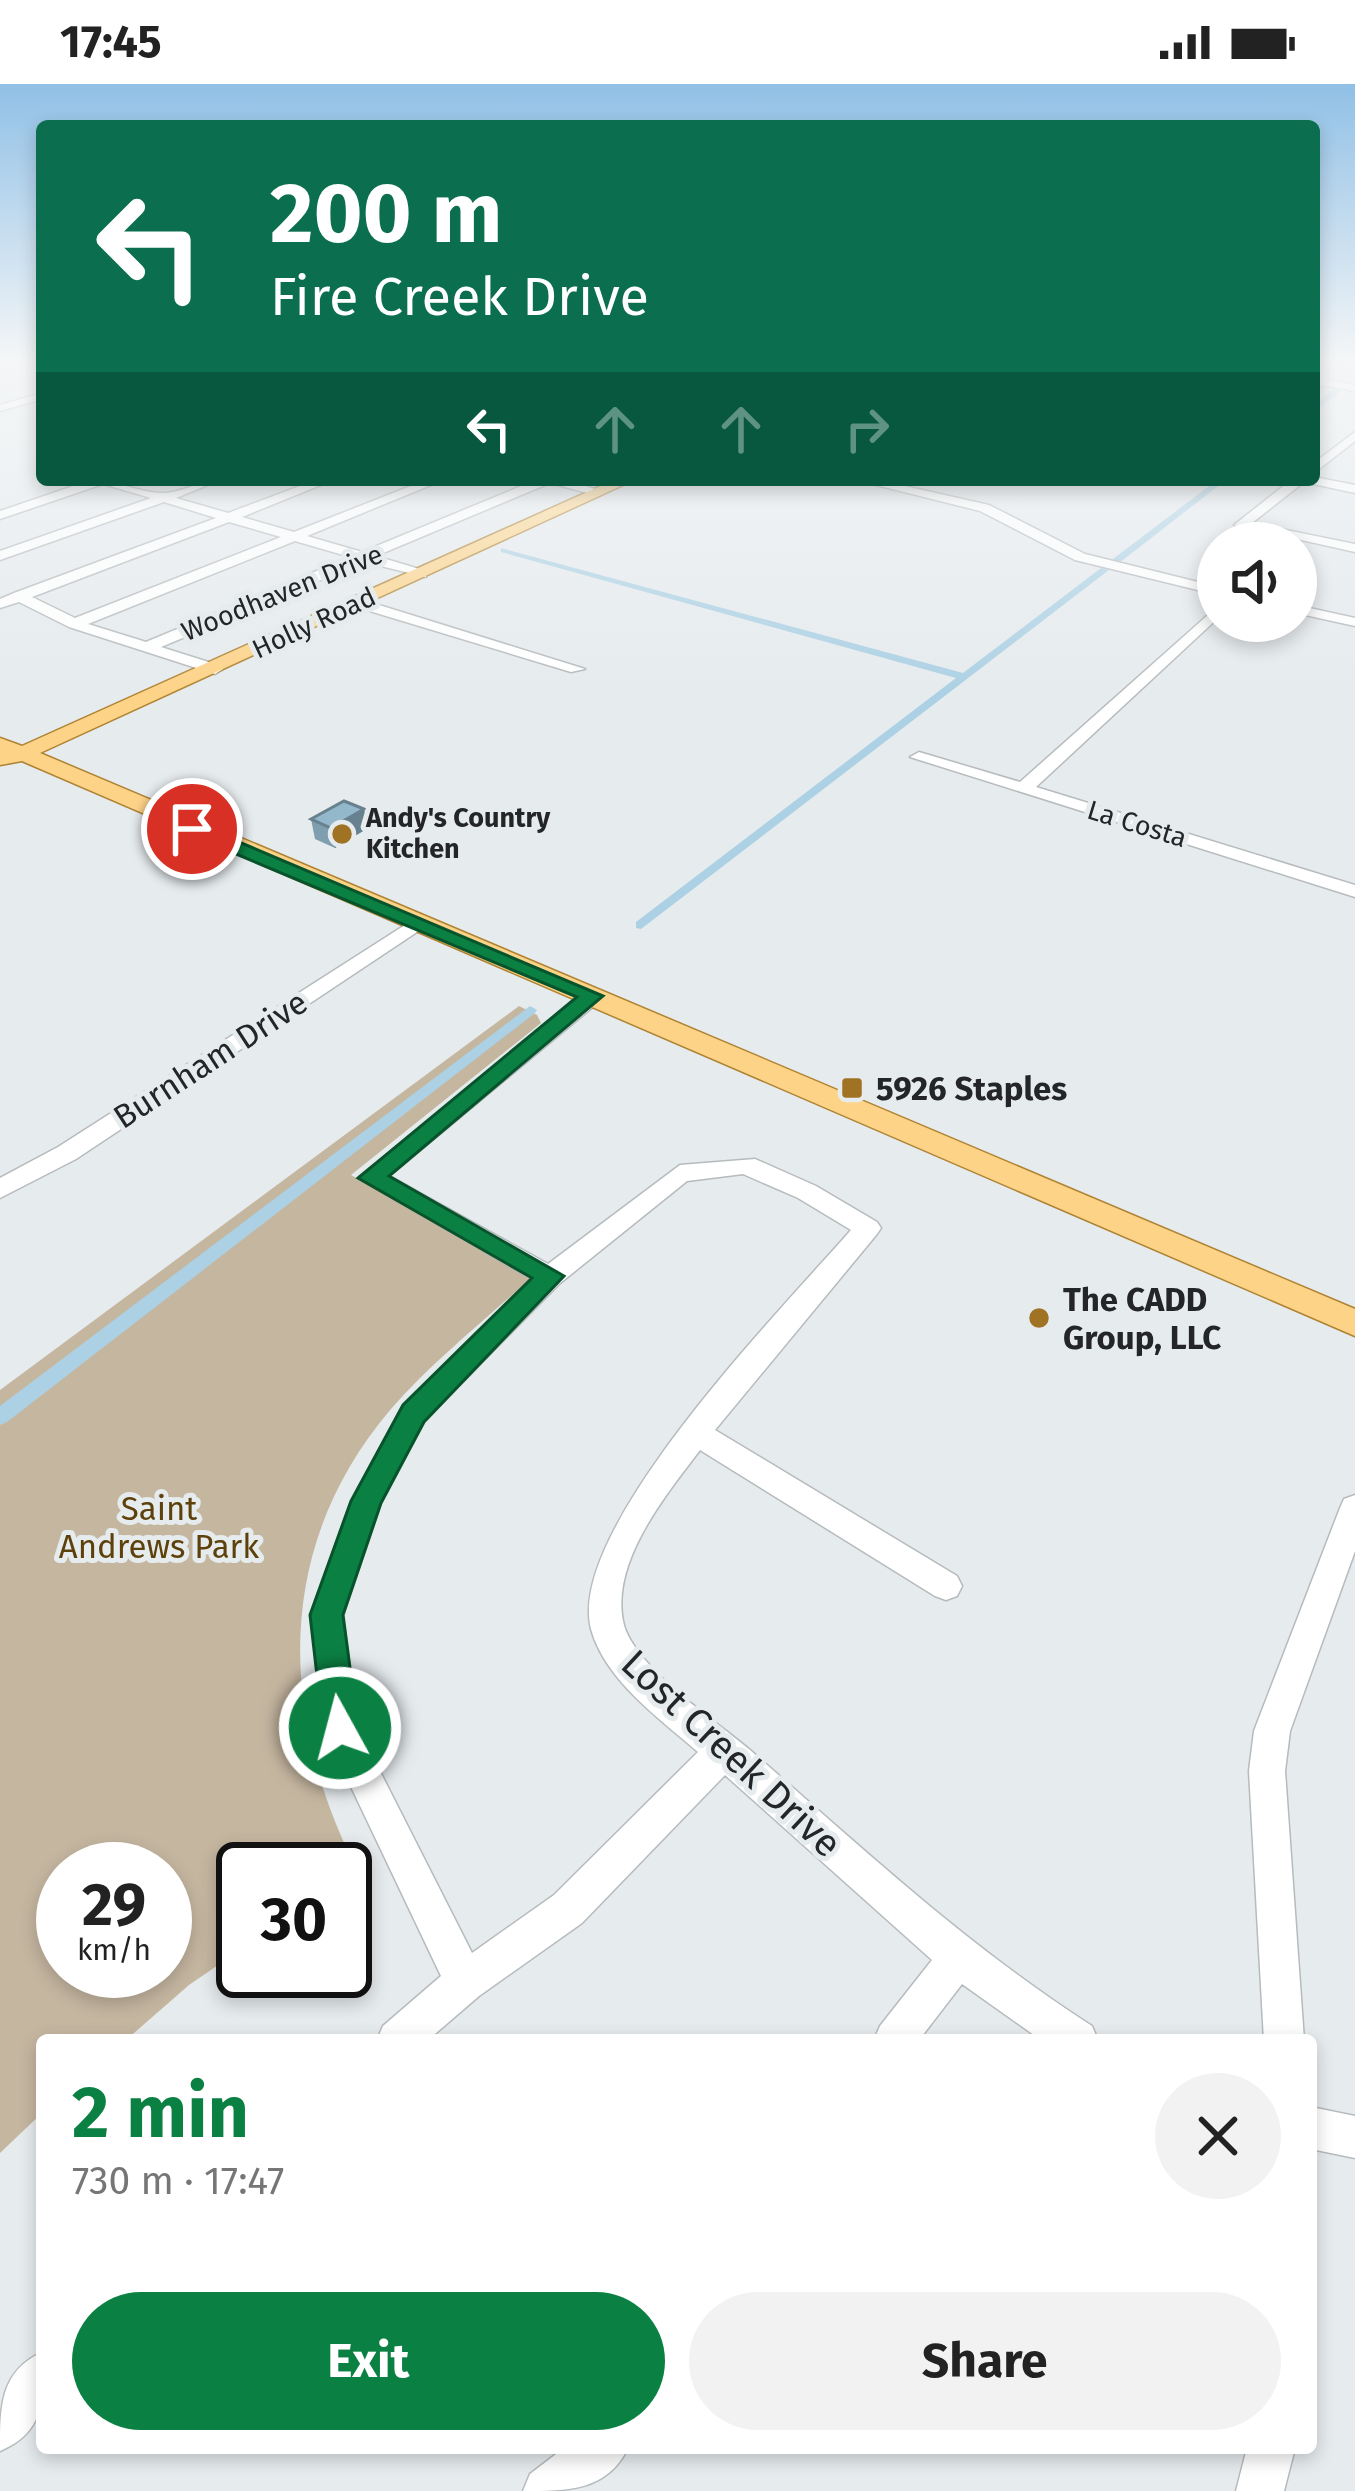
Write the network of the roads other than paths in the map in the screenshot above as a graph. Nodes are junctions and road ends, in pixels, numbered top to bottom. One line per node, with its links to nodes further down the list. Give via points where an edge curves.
1 (1320, 482): 12 (street)
2 (85, 486): 15 (street)
3 (124, 486): 14 (street)
4 (198, 486): 14 (street)
5 (312, 486): 16 (street)
6 (421, 486): 17 (street)
7 (535, 486): 20 (street, Woodhaven Drive)
8 (574, 486): 13 (street)
9 (612, 486): 13 (main road, Holly Road)
10 (888, 486): 22 (street, via 1000,512 1080,557)
11 (1291, 486): 18 (street, via 1241,525)
12 (1355, 489)
13 (599, 492): 21 (main road, Holly Road)
14 (165, 498): 16 (street); 19 (street)
15 (0, 515)
16 (230, 518): 17 (street); 23 (street)
17 (296, 537): 20 (street); 28 (street)
18 (1354, 546)
19 (0, 556)
20 (370, 557): 21 (street); 30 (street, Woodhaven Drive)
21 (421, 574): 24 (main road, Holly Road)
22 (1197, 585)
23 (19, 596): 25 (street); 28 (street)
24 (358, 603): 31 (main road, Holly Road); 32 (street)
25 (0, 604)
26 (1317, 613): 27 (street)
27 (1355, 622)
28 (74, 624): 30 (street)
29 (1197, 629): 35 (street)
30 (148, 647): 31 (street)
31 (215, 669): 33 (main road, Holly Road)
32 (577, 669)
33 (7, 754): 37 (main road)
34 (919, 757): 35 (street, La Costa)
35 (1023, 789): 36 (street, La Costa)
36 (1355, 891)
37 (416, 924): 38 (main road); 39 (street, Burnham Drive)
38 (592, 996): 40 (street, via 371,1178); 41 (main road)
39 (0, 1189)
40 (550, 1276): 42 (street, Lost Creek Drive, via 680,1173 715,1167 746,1166 781,1179 868,1228); 47 (street, via 413,1414 366,1501 327,1615 340,1728)
41 (1355, 1323)
42 (698, 1434): 44 (street); 45 (street, Lost Creek Drive, via 665,1469 604,1593 608,1635)
43 (1355, 1508): 51 (street, via 1272,1730 1267,1771)
44 (946, 1586)
45 (724, 1751): 46 (street, Lost Creek Drive); 47 (street, via 568,1909)
46 (958, 1958): 49 (street); 50 (street, Lost Creek Drive)
47 (465, 1982): 48 (street)
48 (405, 2034)
49 (899, 2034)
50 (1069, 2034)
51 (1284, 2034)
52 (1317, 2129): 53 (street)
53 (1355, 2137)
54 (36, 2382): 55 (street)
55 (0, 2427)
56 (596, 2454): 58 (street)
57 (1269, 2454): 59 (street)
58 (547, 2491)
59 (1260, 2491)

